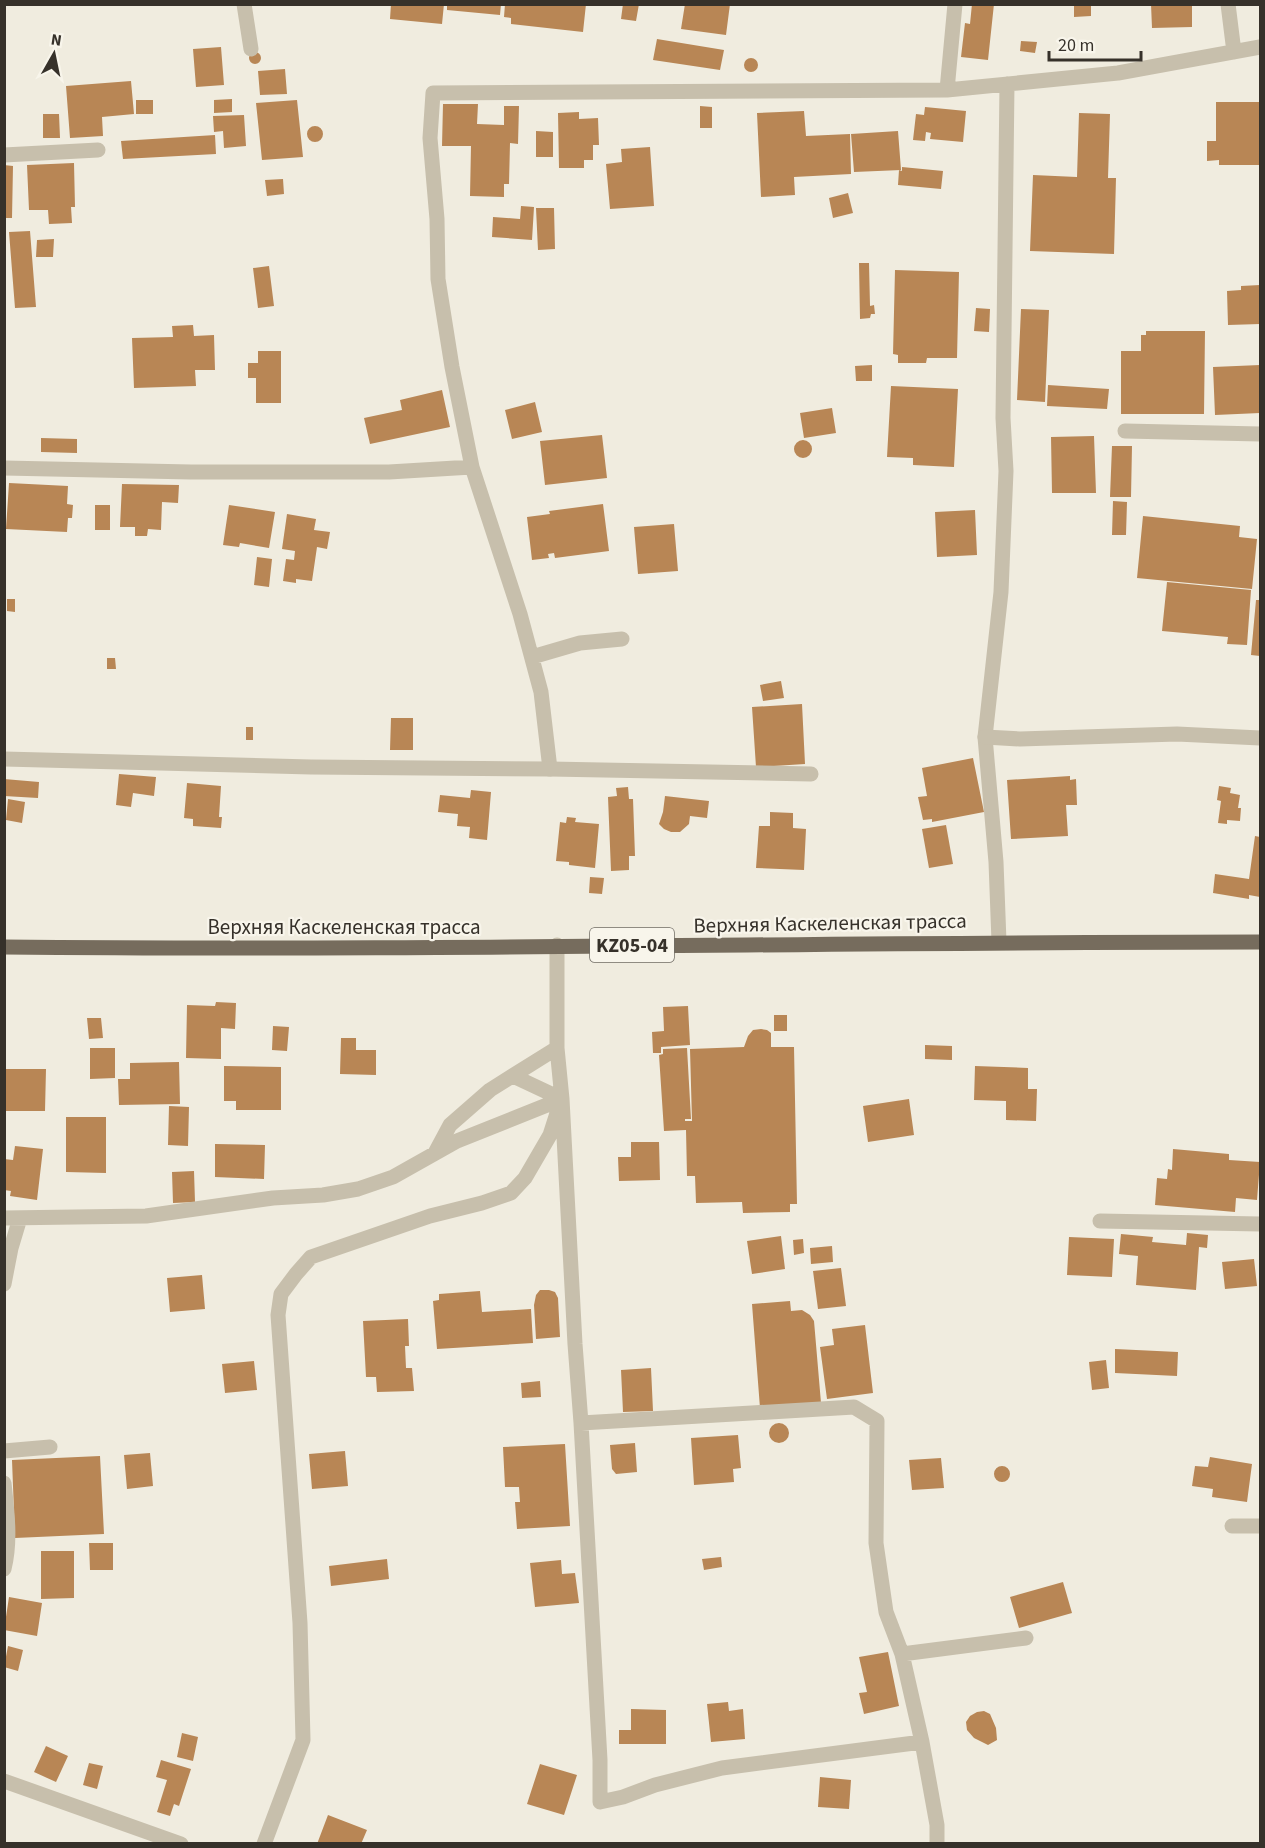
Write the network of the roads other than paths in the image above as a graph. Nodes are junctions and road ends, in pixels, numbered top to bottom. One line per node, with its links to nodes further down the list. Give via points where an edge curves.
1 (244, 4): 5 (street)
2 (955, 4): 8 (street)
3 (1228, 4): 6 (street)
4 (1260, 47): 6 (street)
5 (251, 49)
6 (1234, 52): 7 (street, via 1118,73)
7 (1007, 84): 8 (street); 17 (street, via 1003,418 1006,471 1001,591)
8 (947, 90): 13 (street, via 433,93 430,138 438,279)
9 (98, 150): 10 (street)
10 (4, 155)
11 (1125, 431): 12 (street)
12 (1260, 434)
13 (472, 467): 14 (street, via 389,472); 16 (street)
14 (4, 468)
15 (622, 639): 16 (street, via 580,643)
16 (532, 657): 20 (street, via 541,692)
17 (985, 737): 18 (street, via 1177,734); 22 (street)
18 (1260, 738)
19 (4, 759): 20 (street)
20 (550, 769): 21 (street)
21 (811, 774)
22 (999, 942): 23 (main road, Верхняя Каскеленская трасса / KZ05-04); 24 (main road, Верхняя Каскеленская трасса / KZ05-04)
23 (1260, 942)
24 (557, 945): 25 (main road, Верхняя Каскеленская трасса / KZ05-04); 26 (street)
25 (4, 947)
26 (557, 1048): 27 (street); 28 (street)
27 (513, 1076): 28 (street); 29 (street, via 490,1090 450,1125)
28 (562, 1099): 29 (street); 34 (street); 46 (street, via 550,1136 525,1178 510,1193 311,1257 281,1294 278,1315 300,1623 303,1740)
29 (435, 1153): 30 (street, via 393,1177 323,1195 146,1216)
30 (12, 1218): 33 (street)
31 (1100, 1221): 32 (street)
32 (1260, 1224)
33 (4, 1284)
34 (581, 1423): 42 (street, via 854,1407 877,1421 876,1543 886,1612); 43 (street, via 600,1802 722,1768)
35 (50, 1447): 36 (street)
36 (4, 1451)
37 (4, 1483): 40 (street, via 8,1520)
38 (1232, 1526): 39 (street)
39 (1260, 1526)
40 (4, 1569)
41 (1026, 1638): 42 (street)
42 (902, 1654): 43 (street)
43 (922, 1742): 47 (street, via 937,1825)
44 (4, 1781): 45 (street)
45 (180, 1844)
46 (264, 1844)
47 (936, 1844)

